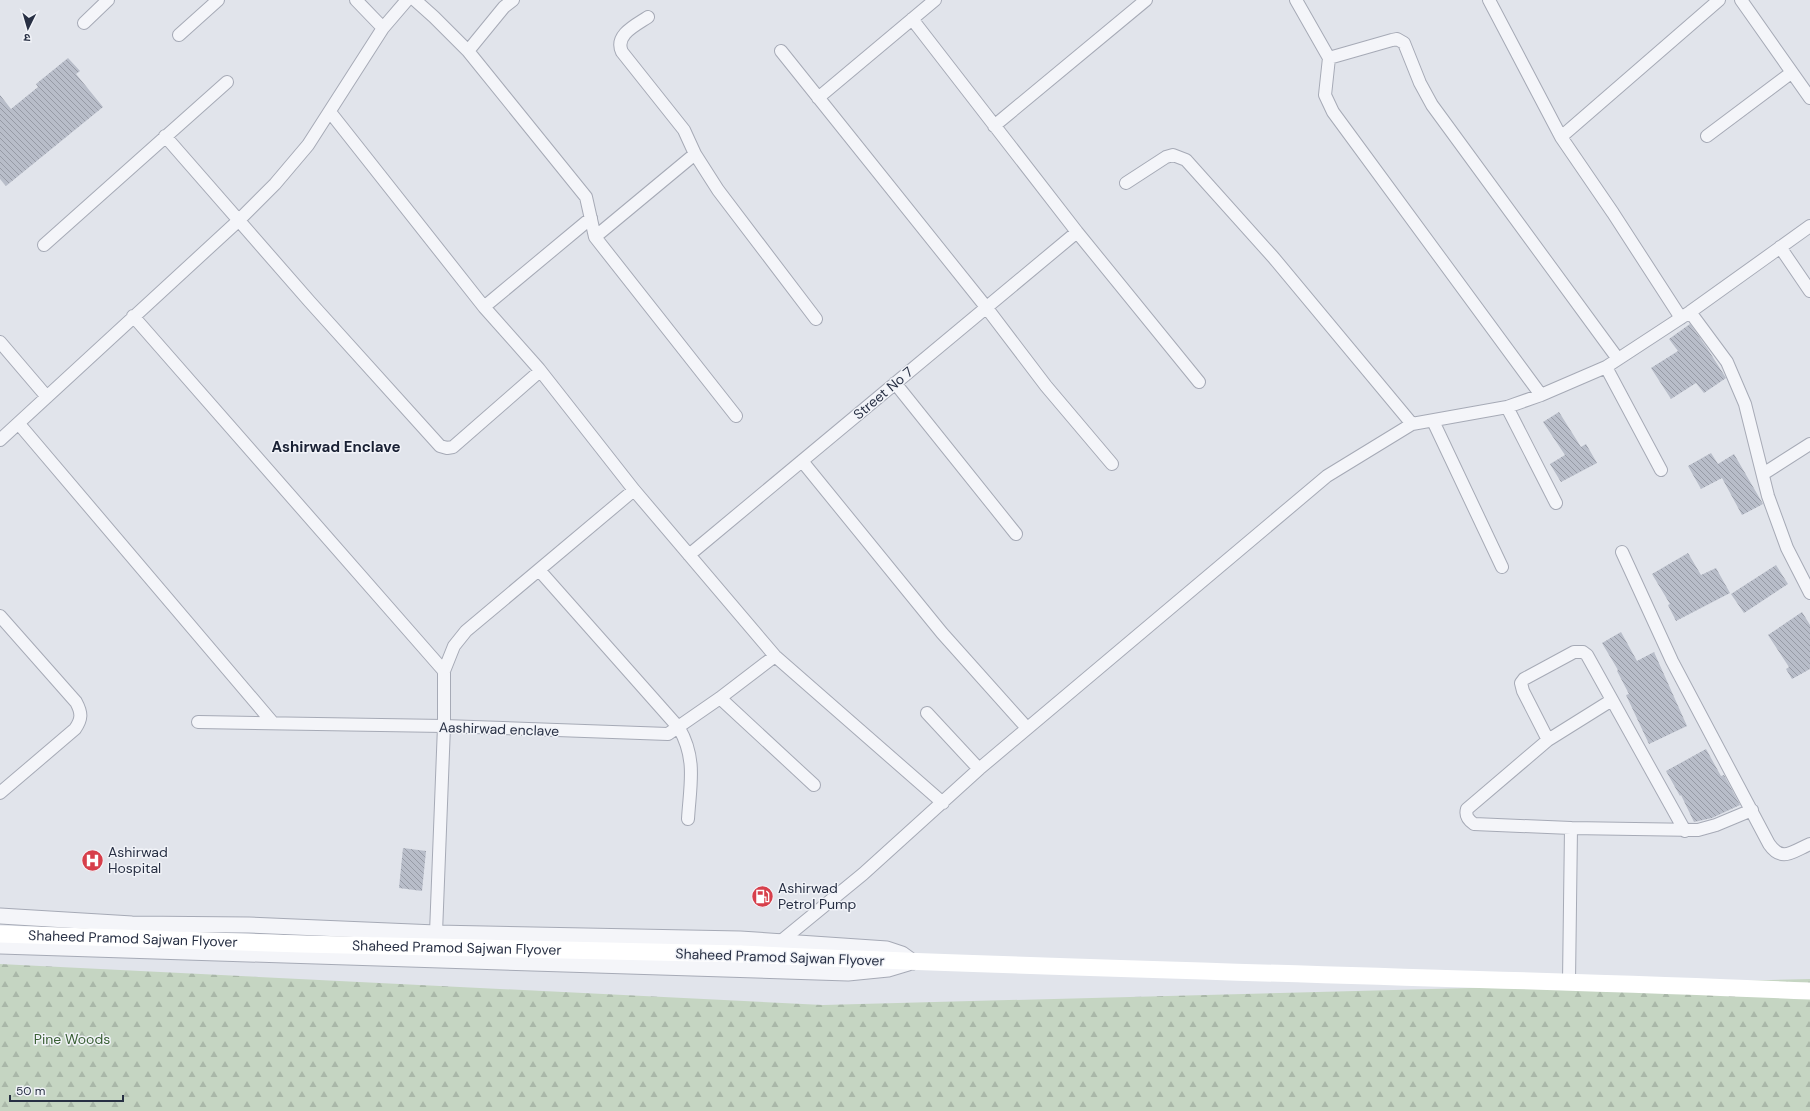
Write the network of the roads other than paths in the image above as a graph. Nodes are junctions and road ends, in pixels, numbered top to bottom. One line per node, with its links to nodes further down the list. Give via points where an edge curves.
1 (108, 0): 15 (street)
2 (218, 0): 17 (street)
3 (356, 0): 16 (street)
4 (407, 0): 16 (street)
5 (415, 0): 18 (street)
6 (513, 0): 18 (street, via 504,7)
7 (935, 0): 14 (street)
8 (1146, 0): 26 (street)
9 (1296, 0): 20 (street)
10 (1720, 0): 29 (street)
11 (1741, 0): 21 (street)
12 (1493, 2): 29 (street)
13 (648, 17): 30 (street, via 624,34 619,47 684,130)
14 (912, 19): 23 (street); 26 (street)
15 (84, 23)
16 (383, 28): 25 (street)
17 (179, 35)
18 (468, 51): 32 (street, via 586,197)
19 (781, 51): 23 (street)
20 (1329, 58): 46 (street, via 1392,40 1404,43 1432,105); 51 (street, via 1326,95 1333,112)
21 (1791, 73): 24 (street); 28 (street)
22 (227, 82): 27 (street)
23 (818, 98): 41 (street)
24 (1810, 98)
25 (330, 112): 33 (street, via 291,167); 40 (street)
26 (994, 126): 35 (street)
27 (165, 136): 33 (street); 37 (street)
28 (1707, 136)
29 (1561, 137): 42 (street)
30 (695, 154): 36 (street); 44 (street, via 718,190)
31 (1126, 183): 57 (street, via 1166,157 1173,155 1186,160 1273,257)
32 (591, 218): 36 (street); 40 (street)
33 (238, 221): 43 (street); 48 (street, via 440,446 453,447)
34 (1810, 226): 38 (street)
35 (1076, 232): 41 (street, Street No 7); 49 (street)
36 (595, 237): 54 (street)
37 (44, 245)
38 (1780, 247): 39 (street); 42 (street)
39 (1810, 291)
40 (484, 307): 48 (street)
41 (986, 308): 50 (street, Street No 7); 61 (street, via 1046,386)
42 (1686, 315): 46 (street); 63 (street, via 1727,362 1745,404)
43 (133, 316): 52 (street); 74 (street)
44 (816, 319)
45 (0, 342): 52 (street)
46 (1618, 360): 47 (street)
47 (1606, 367): 51 (street); 62 (street)
48 (540, 371): 64 (street)
49 (1199, 382)
50 (895, 383): 60 (street, Street No 7); 66 (street)
51 (1541, 395): 53 (street)
52 (47, 397): 56 (street)
53 (1507, 407): 55 (street); 65 (street)
54 (736, 416)
55 (1433, 421): 57 (street); 69 (street)
56 (19, 424): 58 (street); 79 (street)
57 (1412, 424): 82 (street, via 1327,476)
58 (0, 440)
59 (1810, 444): 63 (street)
60 (802, 461): 68 (street, Street No 7); 82 (street, via 942,633)
61 (1112, 464)
62 (1661, 470)
63 (1763, 474): 71 (street, via 1768,496 1787,548)
64 (634, 490): 68 (street); 70 (street)
65 (1556, 504)
66 (1016, 534)
67 (1622, 552): 88 (street, via 1672,661)
68 (689, 555): 73 (street)
69 (1502, 567)
70 (539, 570): 74 (street, via 466,631 454,646); 81 (street)
71 (1809, 590)
72 (0, 616): 86 (street, via 76,702 81,712 81,720 74,729)
73 (775, 656): 75 (street, Aashirwad enclave); 87 (street)
74 (444, 671): 80 (street)
75 (720, 698): 81 (street, Aashirwad enclave); 85 (street)
76 (1612, 700): 83 (street); 83 (street, via 1583,652 1574,652 1524,679 1521,687); 91 (street)
77 (927, 712): 84 (street)
78 (198, 722): 79 (street, Aashirwad enclave)
79 (273, 723): 80 (street, Aashirwad enclave)
80 (444, 726): 81 (street, Aashirwad enclave, via 657,734 668,734); 96 (street)
81 (679, 728): 89 (street, via 687,742 692,760)
82 (1027, 728): 84 (street)
83 (1548, 740): 90 (street, via 1467,808 1466,814 1468,820 1474,824)
84 (979, 769): 87 (street)
85 (814, 785)
86 (0, 793)
87 (943, 803): 97 (street, via 863,874)
88 (1752, 810): 91 (street, via 1716,825); 92 (street, via 1769,844 1779,855)
89 (688, 819)
90 (1571, 828): 91 (street); 101 (street)
91 (1685, 831)
92 (1810, 844)
93 (0, 916): 94 (street)
94 (73, 920): 96 (street); 99 (street, via 78,933)
95 (0, 934): 100 (main road, Shaheed Pramod Sajwan Flyover, bridge, via 294,944 741,954)
96 (436, 934): 97 (street, via 740,939)
97 (780, 942): 100 (street, via 888,949 902,954)
98 (0, 946): 99 (street)
99 (74, 949): 100 (street, via 848,973 888,969)
100 (913, 962): 101 (main road, Shaheed Pramod Sajwan Flyover)
101 (1569, 981): 102 (main road, Shaheed Pramod Sajwan Flyover)
102 (1810, 991)

